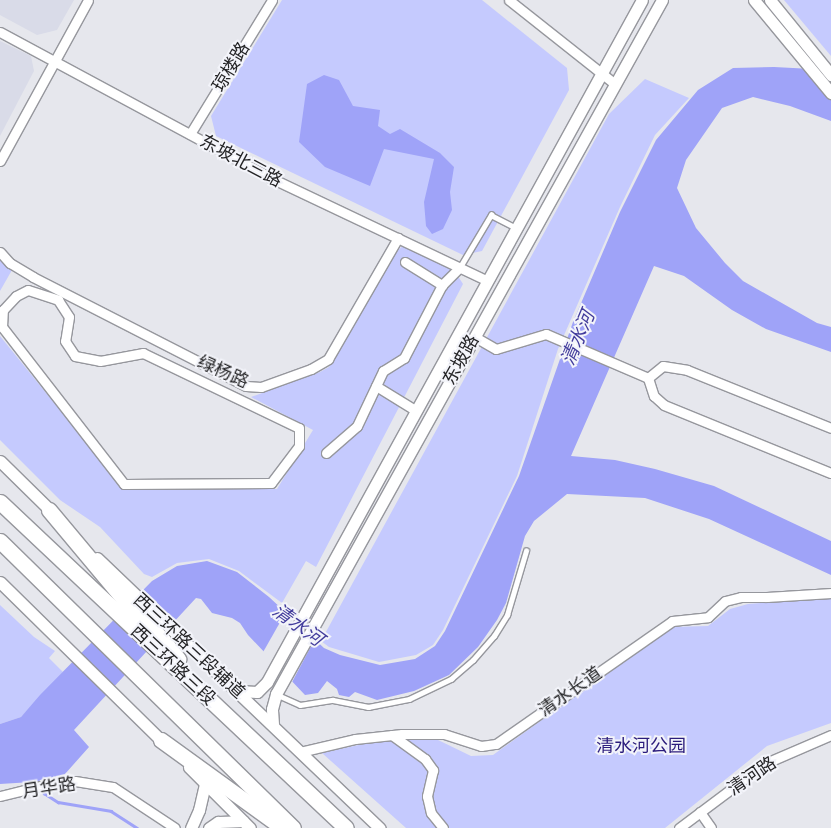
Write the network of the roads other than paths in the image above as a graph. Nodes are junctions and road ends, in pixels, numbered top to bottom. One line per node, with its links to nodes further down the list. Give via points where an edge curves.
1 (88, 0): 10 (street)
2 (272, 0): 15 (street, 琼楼路)
3 (509, 0): 11 (street)
4 (642, 0): 11 (main road, 东坡路)
5 (662, 0): 13 (main road, 东坡路)
6 (754, 0): 9 (main road)
7 (770, 0): 9 (main road)
8 (0, 32): 10 (street, 东坡北三路)
9 (805, 52): 12 (main road); 14 (main road)
10 (55, 61): 15 (street, 东坡北三路); 16 (street)
11 (602, 74): 13 (street); 17 (main road, 东坡路)
12 (831, 75)
13 (616, 84): 26 (main road, 东坡路)
14 (831, 93)
15 (190, 134): 18 (street, 东坡北三路, via 271,178)
16 (0, 162)
17 (516, 228): 21 (lane, via 491,215); 23 (main road, 东坡路)
18 (398, 238): 21 (street, 东坡北三路); 22 (street, 绿杨路, via 328,359 311,369 260,388 246,386)
19 (0, 252): 22 (street, 绿杨路, via 10,263)
20 (405, 262): 24 (street)
21 (460, 267): 23 (street, 东坡北三路); 24 (street)
22 (33, 277): 25 (street)
23 (486, 280): 29 (main road, 东坡路)
24 (442, 286): 28 (street, via 404,358 383,371)
25 (28, 290): 25 (street, via 58,300 68,317 66,341 74,356 100,361 143,354 299,428 299,446 271,483 124,484 2,327 3,310 16,296)
26 (475, 337): 27 (street, via 496,349 546,334); 43 (main road, 东坡路)
27 (648, 378): 30 (street, via 663,366 687,370); 33 (street, via 654,396 664,405)
28 (376, 386): 29 (street); 31 (street, via 357,426)
29 (415, 410): 42 (main road, 东坡路)
30 (831, 428)
31 (326, 453)
32 (0, 461): 35 (main road)
33 (831, 473)
34 (0, 502): 40 (highway, 西三环路三段)
35 (49, 510): 40 (highway)
36 (0, 541): 59 (highway, 西三环路三段)
37 (526, 551): 43 (lane, via 507,615 473,660 451,679 409,699 368,707 333,700 300,705)
38 (0, 582): 48 (main road)
39 (831, 593): 46 (street, 清水长道, via 741,596 725,601 708,617 672,621 496,744 481,746 444,734)
40 (124, 601): 41 (highway, 西三环路三段); 41 (main road, 西三环路三段辅道)
41 (163, 639): 44 (main road, 西三环路三段辅道); 60 (highway, 西三环路三段, via 210,700)
42 (266, 682): 43 (main road); 44 (main road, via 257,692)
43 (279, 690): 45 (main road, 东坡路, via 272,709)
44 (238, 692): 45 (main road, 西三环路三段辅道)
45 (273, 724): 49 (main road, 西三环路三段辅道)
46 (392, 735): 49 (street, 清水长道, via 355,739); 62 (street, via 425,760 432,770 427,796 431,813)
47 (831, 735): 52 (street, 清河路, via 766,763)
48 (161, 740): 50 (main road); 58 (highway)
49 (300, 752): 61 (main road, 西三环路三段辅道)
50 (205, 783): 53 (main road); 55 (main road)
51 (0, 796): 54 (street, 月华路, via 74,781 113,787)
52 (700, 812): 63 (street, 清河路); 64 (street)
53 (243, 824): 56 (main road, via 218,822); 57 (main road)
54 (175, 828)
55 (191, 828)
56 (209, 828)
57 (221, 828)
58 (282, 828)
59 (293, 828)
60 (346, 828)
61 (380, 828)
62 (443, 828)
63 (679, 828)
64 (711, 828)

